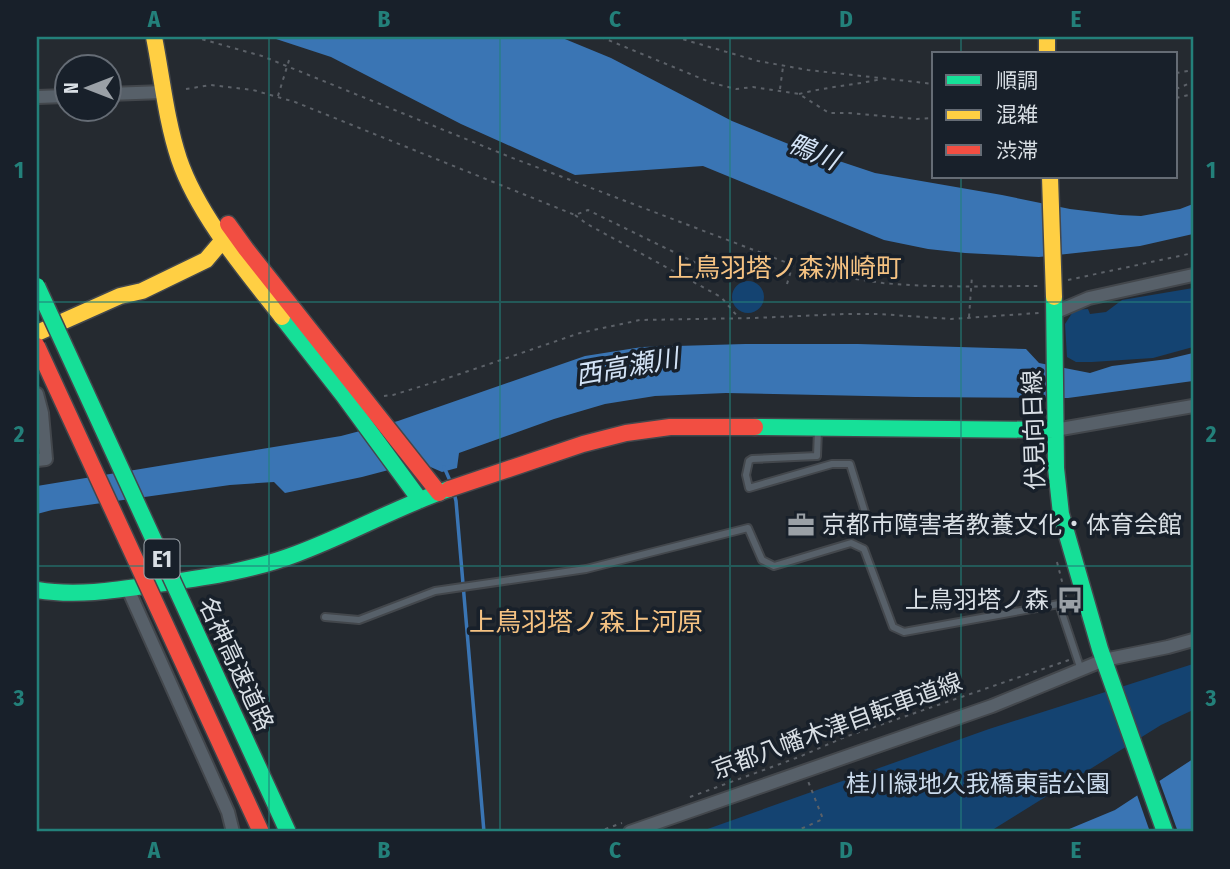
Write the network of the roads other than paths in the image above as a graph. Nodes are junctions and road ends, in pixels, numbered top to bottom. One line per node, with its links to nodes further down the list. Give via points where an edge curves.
1 (154, 37): 3 (main road)
2 (168, 37): 3 (main road)
3 (167, 72): 4 (main road); 7 (main road, via 193,161)
4 (164, 92): 5 (street); 7 (main road, via 180,162 196,198)
5 (122, 94)
6 (1051, 178): 10 (main road, 伏見向日線, bridge)
7 (229, 237): 11 (main road, via 136,282 120,296); 13 (main road)
8 (1193, 275): 10 (street, via 1089,298)
9 (37, 286): 31 (main road, 名神高速道路 / E1, bridge)
10 (1054, 311): 16 (main road, 伏見向日線)
11 (37, 333)
12 (37, 346): 30 (main road, 名神高速道路 / E1, bridge)
13 (354, 392): 19 (main road); 20 (main road)
14 (37, 394): 18 (street, via 46,459)
15 (1193, 406): 16 (street)
16 (1055, 424): 17 (main road); 26 (main road, 伏見向日線, via 1061,514)
17 (818, 428): 19 (main road, via 679,426 633,431); 21 (lane, via 817,456 752,459 746,475 749,488 832,464 850,464)
18 (37, 460)
19 (439, 493): 20 (main road)
20 (420, 500): 22 (main road, via 296,555 250,569)
21 (867, 519)
22 (128, 589): 23 (main road); 29 (street)
23 (37, 590)
24 (325, 617): 27 (lane, via 359,620 435,590 586,569 748,528 762,561 774,566 851,543 864,549 893,627 904,632 1059,604)
25 (1193, 640): 26 (street)
26 (1106, 663): 27 (street); 32 (main road, 伏見向日線)
27 (1079, 664): 28 (street, via 992,706)
28 (626, 828)
29 (233, 832)
30 (261, 832)
31 (288, 832)
32 (1165, 832)

